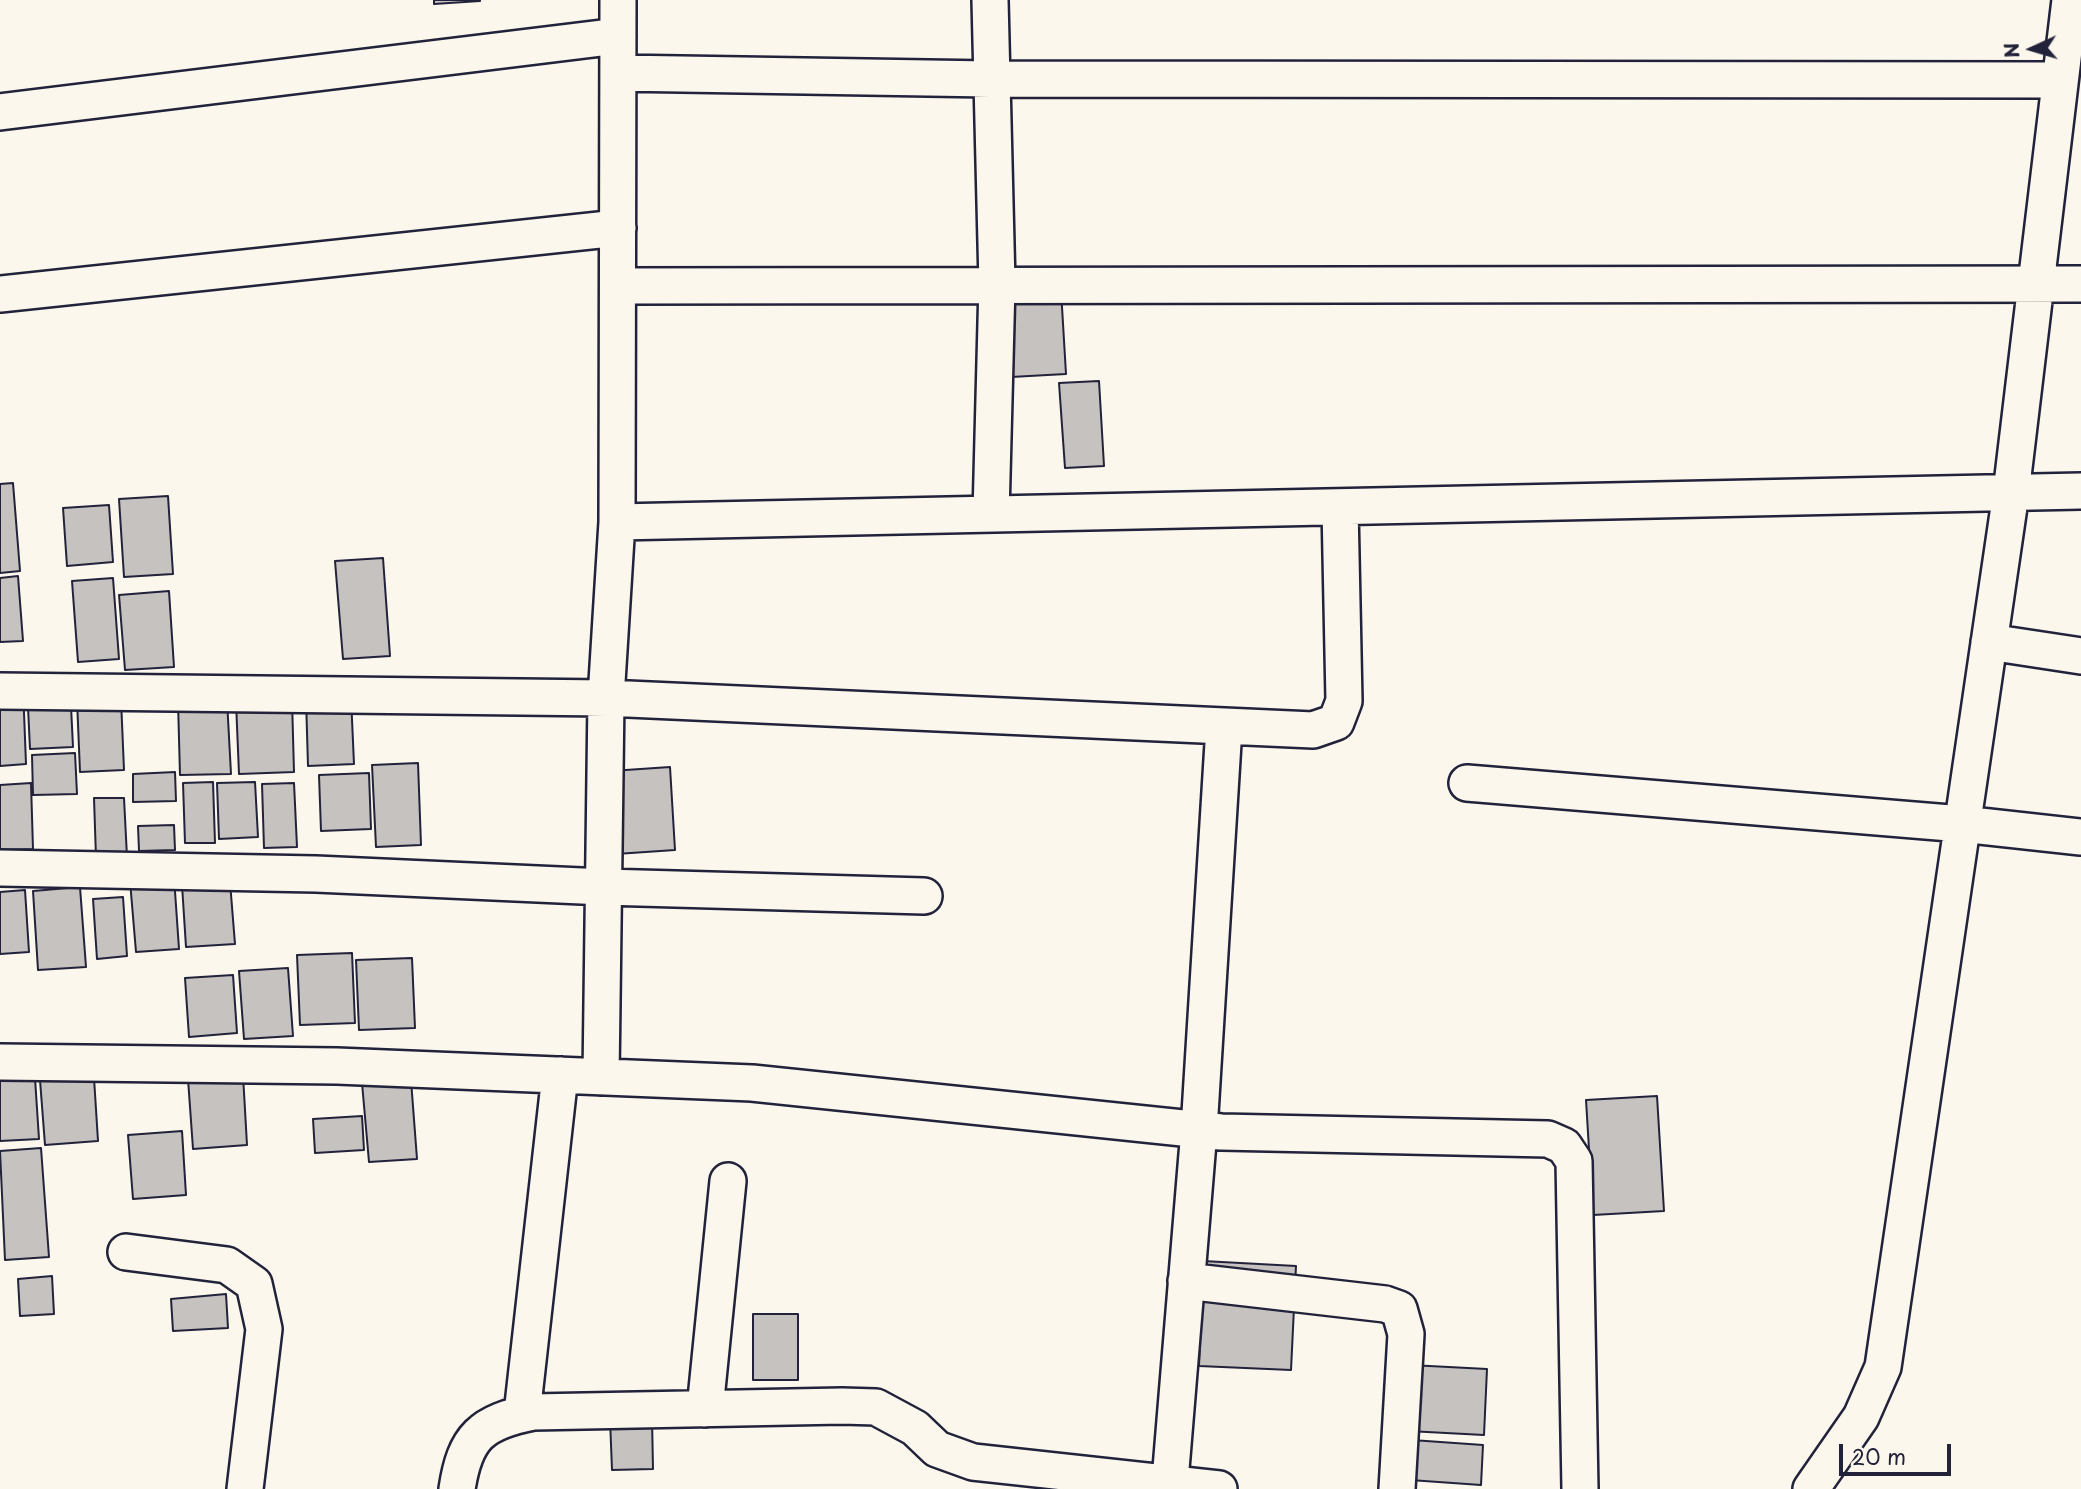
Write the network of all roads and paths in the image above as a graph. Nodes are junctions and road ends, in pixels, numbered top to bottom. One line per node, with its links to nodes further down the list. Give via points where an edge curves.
1 (618, 0): 4 (street)
2 (989, 0): 6 (street)
3 (2070, 0): 7 (street)
4 (618, 36): 5 (street); 8 (street)
5 (619, 73): 6 (street); 9 (street)
6 (990, 79): 7 (street); 10 (street)
7 (2060, 80): 13 (street)
8 (0, 112)
9 (618, 228): 12 (street); 14 (street)
10 (997, 284): 12 (street); 13 (street); 18 (street)
11 (2081, 284): 13 (street)
12 (620, 286): 19 (street)
13 (2036, 286): 16 (street)
14 (0, 294)
15 (2081, 491): 16 (street)
16 (2011, 493): 17 (street); 20 (street)
17 (1340, 507): 18 (street); 24 (street, via 1344,701 1336,722 1314,730)
18 (991, 514): 19 (street)
19 (617, 522): 23 (street)
20 (1989, 642): 21 (street); 26 (street)
21 (2081, 656)
22 (0, 691): 23 (street)
23 (606, 698): 24 (street); 29 (street)
24 (1224, 727): 34 (street)
25 (1467, 783): 26 (street)
26 (1962, 824): 27 (street); 46 (street, via 1883,1367 1861,1417)
27 (2081, 837)
28 (0, 869): 29 (street, via 316,874)
29 (604, 887): 30 (street); 33 (street)
30 (924, 897)
31 (0, 1062): 32 (street, via 337,1066)
32 (560, 1075): 33 (street); 39 (street)
33 (601, 1077): 34 (street, via 752,1083)
34 (1199, 1130): 37 (street); 45 (street, via 1548,1139 1564,1146 1574,1161)
35 (728, 1181): 38 (street)
36 (127, 1252): 41 (street, via 227,1265 254,1284 264,1329)
37 (1186, 1281): 40 (street); 44 (street, via 1399,1309 1406,1334)
38 (705, 1409): 39 (street); 40 (street, via 876,1408 915,1428 937,1449 973,1462)
39 (522, 1414): 42 (street, via 506,1416 466,1447)
40 (1170, 1481): 43 (street)
41 (245, 1489)
42 (457, 1489)
43 (1219, 1489)
44 (1397, 1489)
45 (1580, 1489)
46 (1811, 1489)

